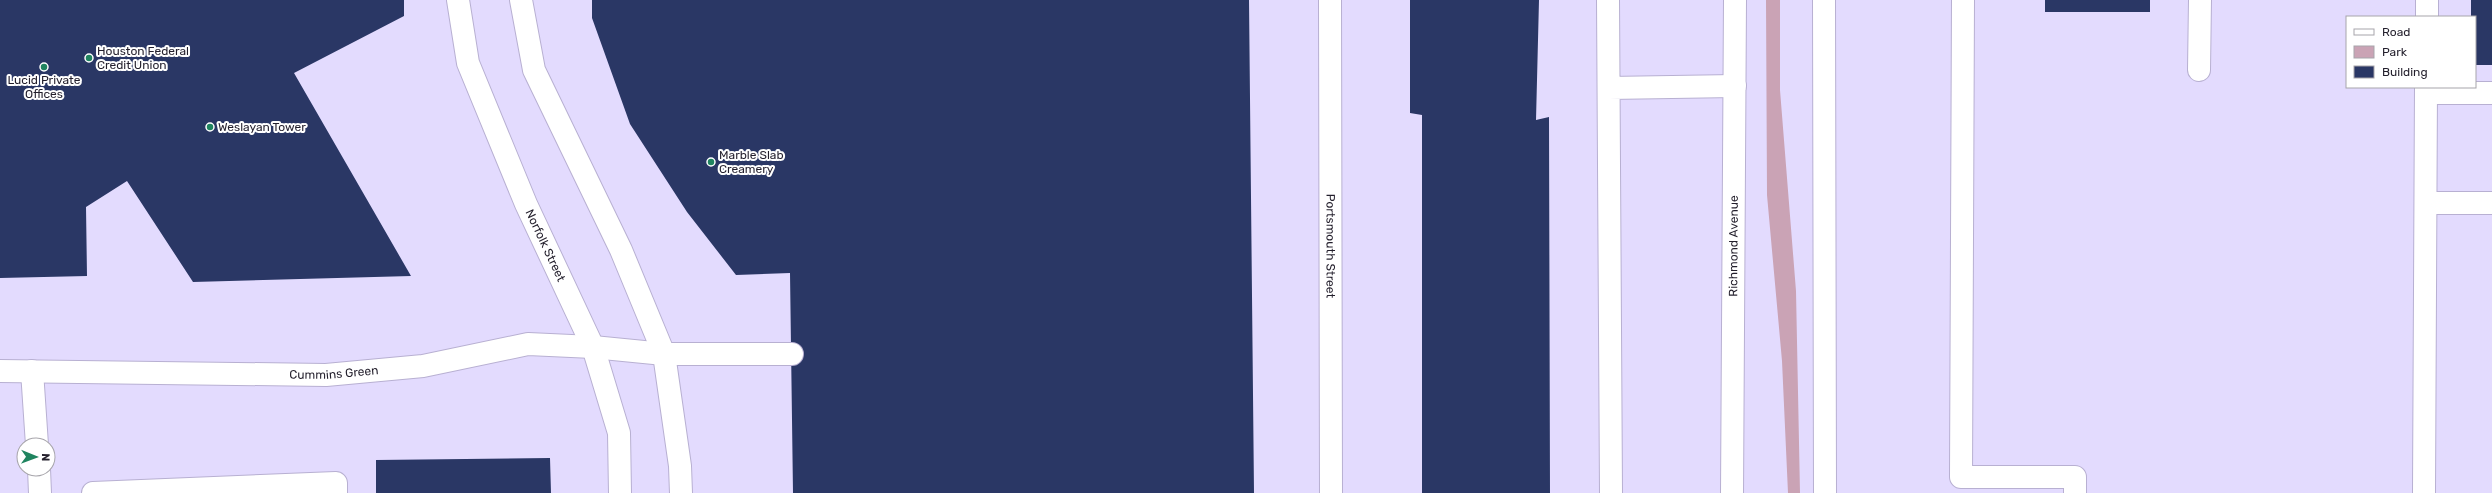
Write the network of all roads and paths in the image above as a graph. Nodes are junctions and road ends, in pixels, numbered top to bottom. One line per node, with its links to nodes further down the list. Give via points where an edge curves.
1 (458, 0): 18 (street, Norfolk Street, via 468,63 526,204)
2 (521, 0): 19 (street, via 534,70 621,250)
3 (1330, 0): 30 (street, Portsmouth Street)
4 (1608, 0): 13 (street)
5 (1735, 0): 12 (street, Richmond Avenue)
6 (1824, 0): 33 (street)
7 (1963, 0): 34 (street, via 1961,477 2075,477)
8 (2200, 0): 11 (street)
9 (2427, 0): 10 (street)
10 (2427, 16)
11 (2199, 70)
12 (1735, 86): 13 (street); 32 (street, Richmond Avenue)
13 (1609, 88): 31 (street)
14 (2426, 90): 15 (street); 16 (street)
15 (2492, 93)
16 (2426, 203): 17 (street); 35 (street)
17 (2492, 203)
18 (593, 347): 19 (street, Cummins Green); 22 (street, Cummins Green, via 528,344 423,366 326,375); 28 (street, Norfolk Street, via 619,433)
19 (664, 354): 20 (street, Cummins Green); 29 (street, via 680,466)
20 (792, 354)
21 (0, 371): 22 (street, Cummins Green)
22 (32, 371): 23 (street)
23 (36, 437)
24 (39, 477): 25 (street)
25 (40, 493)
26 (93, 493): 27 (street, via 336,483)
27 (336, 493)
28 (620, 493)
29 (680, 493)
30 (1331, 493)
31 (1611, 493)
32 (1732, 493)
33 (1825, 493)
34 (2075, 493)
35 (2424, 493)

